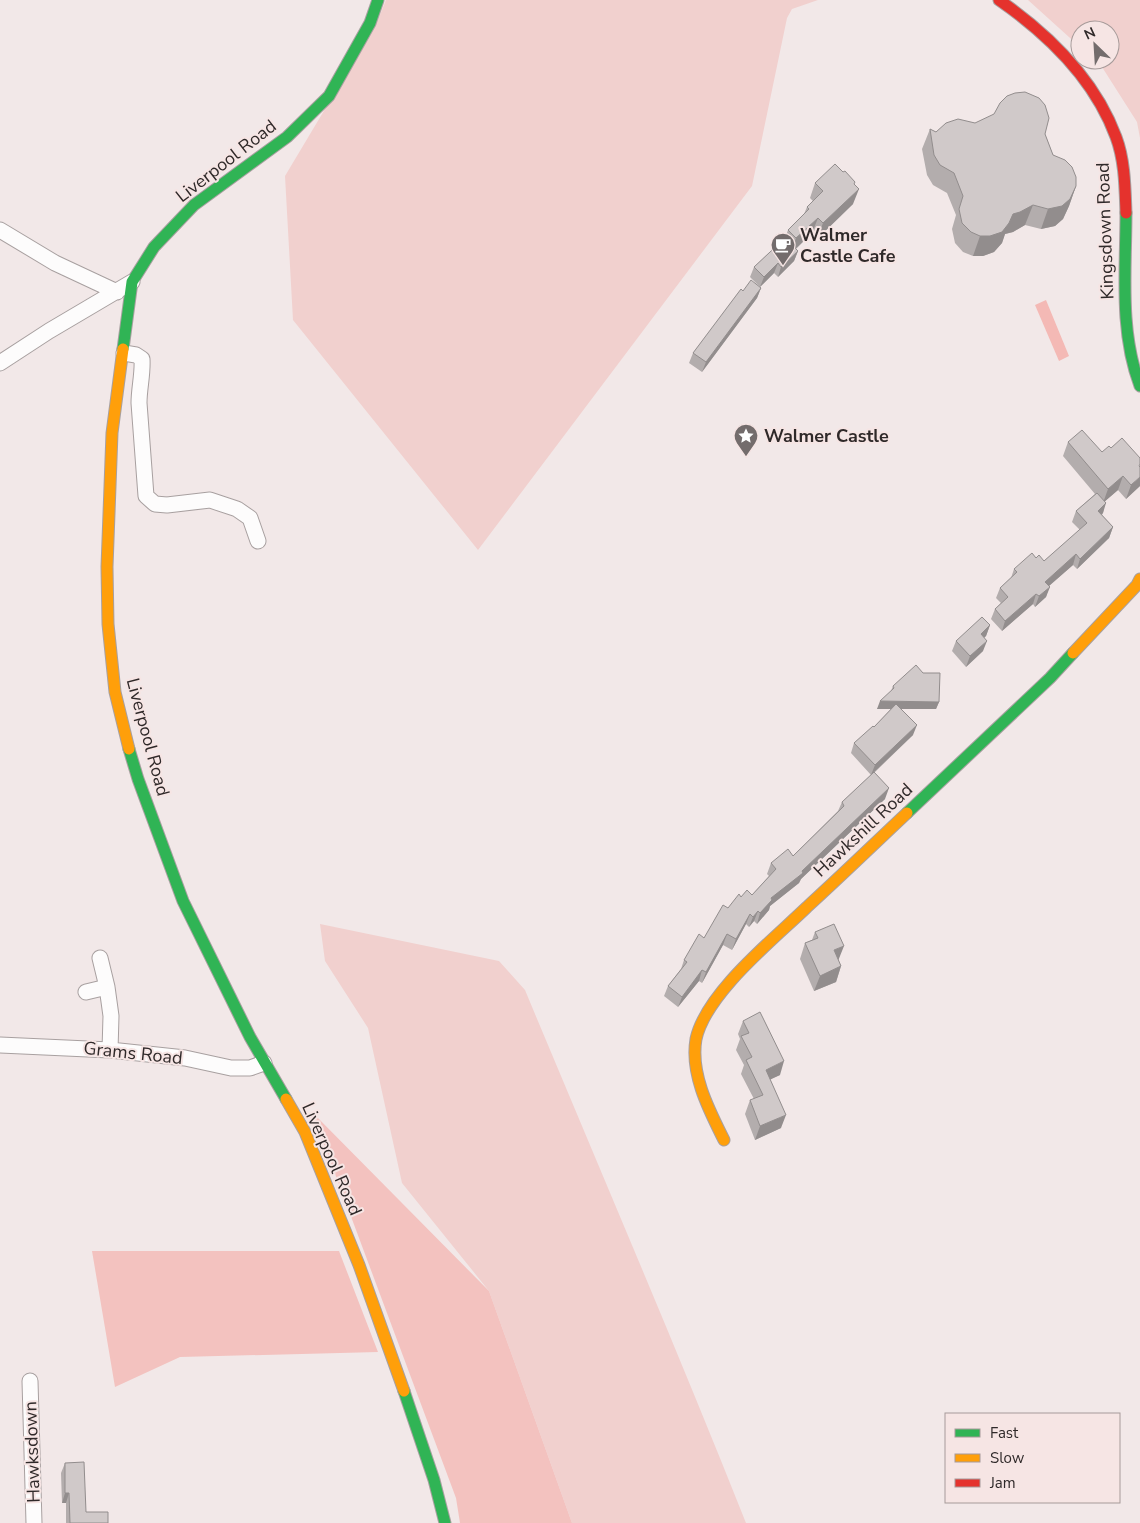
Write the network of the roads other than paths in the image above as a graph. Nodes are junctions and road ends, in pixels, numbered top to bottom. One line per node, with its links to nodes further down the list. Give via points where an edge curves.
1 (378, 0): 4 (street, Liverpool Road, via 370,23 329,96 287,137 194,205 154,247)
2 (999, 0): 8 (street, Kingsdown Road, via 1041,32 1091,88 1116,135 1124,184 1126,313 1135,376)
3 (0, 230): 5 (street, via 54,263)
4 (132, 282): 5 (street); 6 (street, Liverpool Road)
5 (117, 292): 7 (street)
6 (124, 353): 9 (street, via 142,359 139,403 146,496 155,504 210,500 237,509 250,518); 16 (street, Liverpool Road, via 112,433 107,567 108,624 115,692 138,779 183,901)
7 (0, 363)
8 (1140, 386)
9 (258, 540)
10 (1140, 579): 17 (street, Hawkshill Road, via 1050,678 731,979 701,1026 696,1042 696,1070 706,1103)
11 (100, 958): 12 (street)
12 (107, 987): 13 (street); 15 (street, via 111,1016)
13 (86, 992)
14 (0, 1045): 15 (street, Grams Road)
15 (110, 1050): 16 (street, Grams Road, via 185,1058 231,1068 250,1068)
16 (264, 1063): 20 (street, Liverpool Road, via 305,1132 359,1265 434,1480)
17 (724, 1140)
18 (30, 1382): 19 (street, Hawksdown)
19 (34, 1523)
20 (445, 1523)

